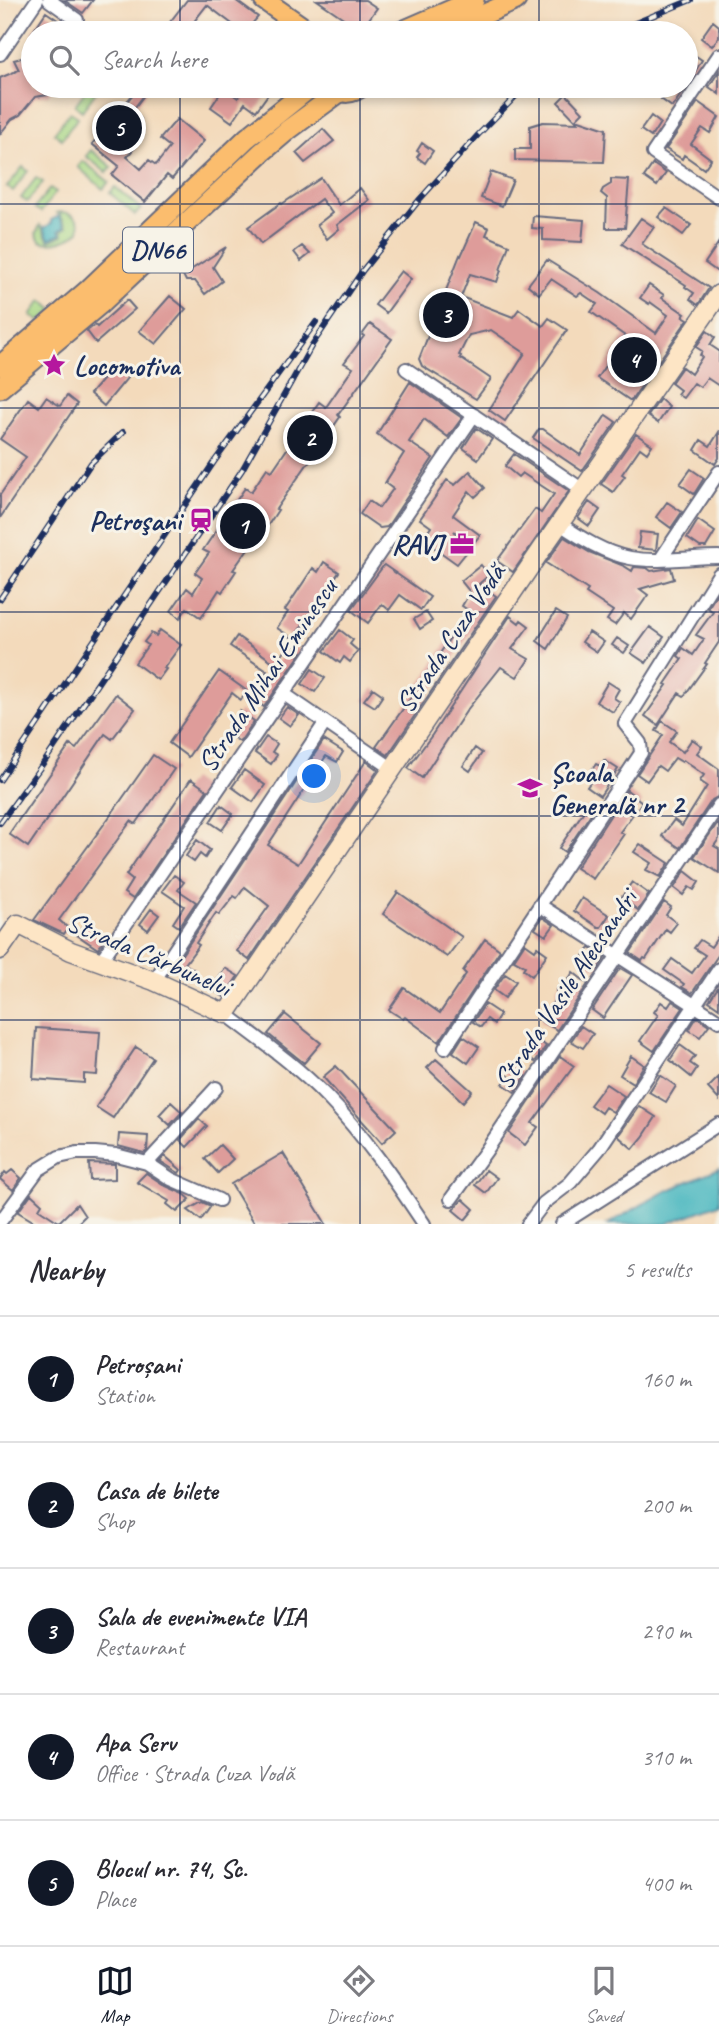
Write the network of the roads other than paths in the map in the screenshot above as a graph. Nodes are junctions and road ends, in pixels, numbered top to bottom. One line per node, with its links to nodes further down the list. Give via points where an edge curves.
1 (37, 0): 7 (street)
2 (49, 0): 6 (street)
3 (474, 0): 9 (main road)
4 (516, 0): 10 (main road)
5 (266, 1): 8 (main road)
6 (77, 20)
7 (23, 21)
8 (295, 21)
9 (426, 21)
10 (470, 21)
11 (21, 23): 12 (street)
12 (0, 54)
13 (719, 55): 14 (street)
14 (698, 85)
15 (297, 98): 19 (main road, DN66, via 247,138)
16 (327, 98): 19 (main road, DN66)
17 (689, 98): 18 (street, via 653,153)
18 (719, 198)
19 (107, 285): 21 (main road, DN66); 23 (main road, DN66)
20 (719, 294): 26 (main road, Strada Cuza Vodă)
21 (0, 366)
22 (406, 369): 24 (street)
23 (0, 388)
24 (474, 415): 26 (street); 31 (street, Strada Mihai Eminescu)
25 (719, 472): 29 (street)
26 (583, 490): 27 (main road, Strada Cuza Vodă)
27 (560, 523): 29 (street, via 615,554); 33 (main road, Strada Cuza Vodă)
28 (719, 557): 29 (street)
29 (660, 559)
30 (719, 574): 35 (street, via 625,724 640,743 641,753)
31 (284, 694): 32 (street); 38 (street, Strada Mihai Eminescu)
32 (326, 723): 33 (street); 40 (street)
33 (393, 769): 42 (main road, Strada Cuza Vodă)
34 (719, 805): 37 (street, Strada Vasile Alecsandri)
35 (541, 906): 37 (street); 44 (street)
36 (0, 950): 38 (main road, Strada Cărbunelui, via 18,924)
37 (618, 956): 41 (street); 48 (street, Strada Vasile Alecsandri)
38 (100, 962): 40 (main road, Strada Cărbunelui)
39 (719, 969): 41 (street)
40 (154, 981): 42 (main road, Strada Cărbunelui)
41 (695, 1006): 43 (street); 52 (street, via 588,1164 544,1203)
42 (226, 1014): 51 (street, Strada Cărbunelui, via 303,1075 343,1114)
43 (719, 1021)
44 (445, 1048)
45 (216, 1088): 47 (street)
46 (719, 1124): 53 (street)
47 (148, 1163): 49 (street, via 171,1180); 50 (street, via 95,1153 58,1157 38,1170)
48 (451, 1199)
49 (219, 1200)
50 (0, 1222)
51 (424, 1224)
52 (528, 1224)
53 (562, 1224)

